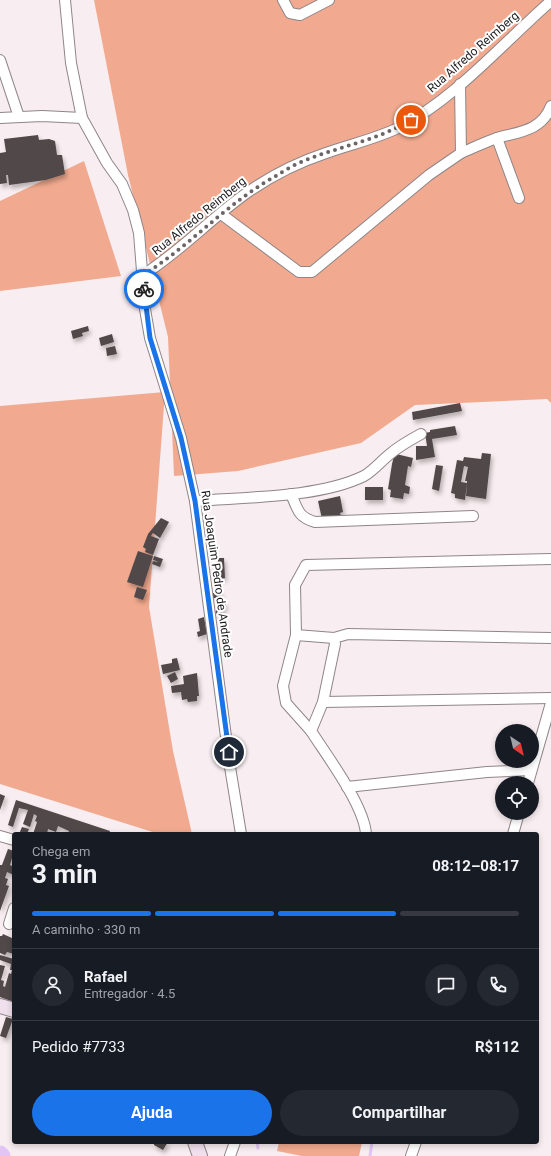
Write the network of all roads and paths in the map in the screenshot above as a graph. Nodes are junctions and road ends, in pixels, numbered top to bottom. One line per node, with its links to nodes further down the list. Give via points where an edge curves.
1 (65, 0): 10 (street, Rua Joaquim Pedro de Andrade, via 70,63)
2 (283, 0): 3 (street, via 290,13 300,15)
3 (329, 0)
4 (551, 1): 6 (street, Rua Alfredo Reimberg)
5 (0, 60): 8 (street)
6 (460, 84): 12 (street); 14 (street, Rua Alfredo Reimberg, via 422,114 400,127 354,145 304,160 248,192)
7 (551, 106): 11 (street, via 537,126 518,134)
8 (19, 117): 9 (street); 10 (street)
9 (0, 118)
10 (82, 118): 15 (street, Rua Joaquim Pedro de Andrade, via 122,184 133,210)
11 (497, 138): 12 (street); 13 (street)
12 (461, 153): 14 (street, via 429,175 312,272 299,272)
13 (520, 198)
14 (221, 214): 15 (street, Rua Alfredo Reimberg, via 177,252)
15 (143, 275): 18 (street, Rua Joaquim Pedro de Andrade, via 150,338 181,438)
16 (421, 434): 17 (street, via 399,446 364,476)
17 (291, 494): 18 (street); 19 (street, via 300,515 315,522)
18 (195, 501): 32 (street, Rua Joaquim Pedro de Andrade)
19 (473, 516)
20 (551, 559): 21 (street, via 306,565 295,584)
21 (296, 635): 22 (street); 27 (street, via 283,686 286,703)
22 (334, 638): 23 (street, via 348,634); 25 (street, via 335,644)
23 (551, 638)
24 (551, 698): 25 (street)
25 (323, 702): 27 (street)
26 (551, 703): 28 (street)
27 (311, 731): 30 (street)
28 (531, 770): 29 (street); 30 (street, via 487,772)
29 (530, 776)
30 (347, 787): 33 (street)
31 (517, 820): 34 (street)
32 (241, 832)
33 (366, 832)
34 (514, 832)
35 (0, 836): 36 (street)
36 (12, 839)
37 (12, 913): 38 (street)
38 (8, 923)
39 (0, 1006): 40 (main road)
40 (12, 1009)
41 (196, 1144): 44 (main road)
42 (234, 1144): 45 (street)
43 (415, 1144): 46 (street)
44 (200, 1156)
45 (230, 1156)
46 (411, 1156)

